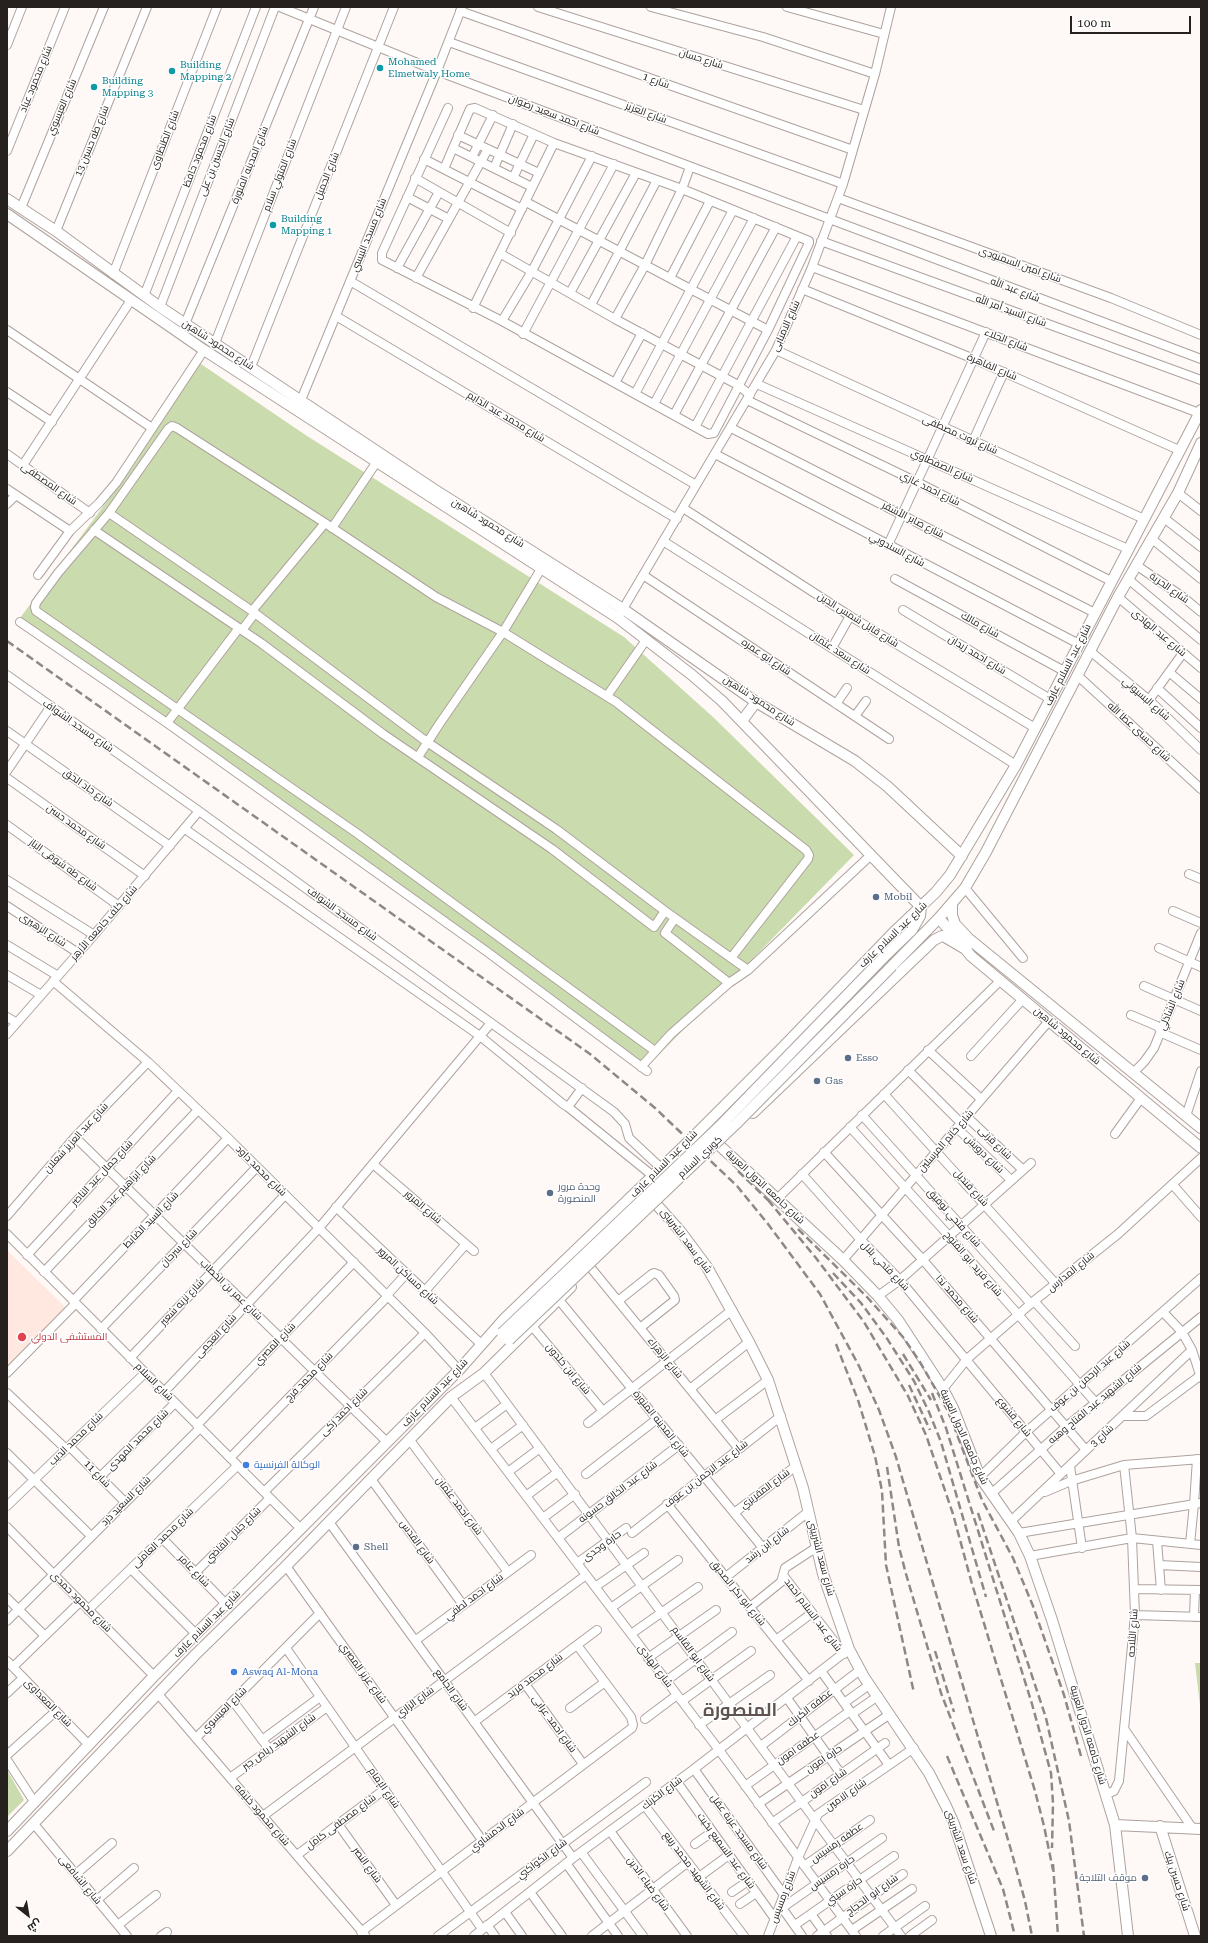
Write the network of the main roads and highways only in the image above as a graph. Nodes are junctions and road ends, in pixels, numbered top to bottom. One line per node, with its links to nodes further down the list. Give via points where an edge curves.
1 (7, 199): 3 (main road, شارع محمود شاهين, via 56,231 144,296)
2 (7, 214): 4 (main road, شارع محمود شاهين)
3 (265, 376): 4 (main road); 8 (main road, شارع محمود شاهين)
4 (259, 386): 8 (main road, شارع محمود شاهين, via 376,462)
5 (1200, 411): 12 (main road, شارع عبد السلام عارف, via 1016,765)
6 (1201, 443): 7 (main road, شارع عبد السلام عارف)
7 (1198, 459): 13 (main road, شارع عبد السلام عارف, via 1118,597 986,852)
8 (430, 492): 9 (main road, شارع محمود شاهين); 9 (main road, شارع محمود شاهين, via 541,569)
9 (620, 613): 10 (main road, شارع محمود شاهين); 11 (main road, شارع محمود شاهين, via 646,640 692,675)
10 (756, 702): 11 (main road); 12 (main road, شارع محمود شاهين, via 866,768)
11 (742, 721): 14 (main road, شارع محمود شاهين)
12 (962, 856): 14 (main road, شارع عبد السلام عارف, via 950,875)
13 (952, 905): 15 (main road, شارع عبد السلام عارف); 19 (main road, شارع محمود شاهين, via 955,924 969,939 1028,990)
14 (921, 907): 17 (main road, شارع عبد السلام عارف); 29 (main road, كوبري السلام, bridge, via 920,916 912,930 719,1127)
15 (939, 918): 16 (main road, شارع محمود شاهين); 29 (main road, كوبري السلام, bridge, via 736,1124)
16 (967, 950): 18 (main road, شارع عبد السلام عارف, via 942,936 934,940); 21 (main road, شارع محمود شاهين)
17 (783, 1047): 18 (main road); 20 (main road, شارع عبد السلام عارف)
18 (805, 1065): 23 (main road, شارع عبد السلام عارف)
19 (1172, 1104): 21 (main road); 22 (main road, شارع محمود شاهين)
20 (718, 1112): 23 (main road); 26 (main road, شارع عبد السلام عارف)
21 (1162, 1115): 25 (main road, شارع محمود شاهين)
22 (1201, 1128)
23 (736, 1129): 24 (main road, شارع عبد السلام عارف)
24 (719, 1145): 27 (main road, شارع عبد السلام عارف); 33 (main road, شارع جامعه الدول العربية, via 843,1260 878,1296 898,1320 943,1389 980,1477 1019,1533 1030,1556)
25 (1201, 1148)
26 (642, 1187): 27 (main road, شارع سعد الشربينى); 28 (main road, شارع عبد السلام عارف)
27 (657, 1204): 30 (main road, شارع عبد السلام عارف); 38 (main road, شارع سعد الشربينى, via 707,1267 768,1380 796,1466 847,1652 929,1773 954,1824)
28 (505, 1318): 30 (main road); 31 (main road, شارع عبد السلام عارف)
29 (505, 1336): 31 (main road, كوبري السلام); 32 (main road, كوبري السلام)
30 (522, 1336): 32 (main road, شارع عبد السلام عارف, via 484,1373)
31 (459, 1370): 36 (main road, شارع عبد السلام عارف, via 154,1676)
32 (454, 1394): 37 (main road, شارع عبد السلام عارف, via 196,1654)
33 (1115, 1825): 34 (main road); 39 (main road, شارع جامعه الدول العربية)
34 (1160, 1826): 35 (main road); 40 (main road, شارع حسين بيك)
35 (1197, 1829)
36 (7, 1831)
37 (7, 1851)
38 (991, 1936)
39 (1128, 1936)
40 (1195, 1936)

